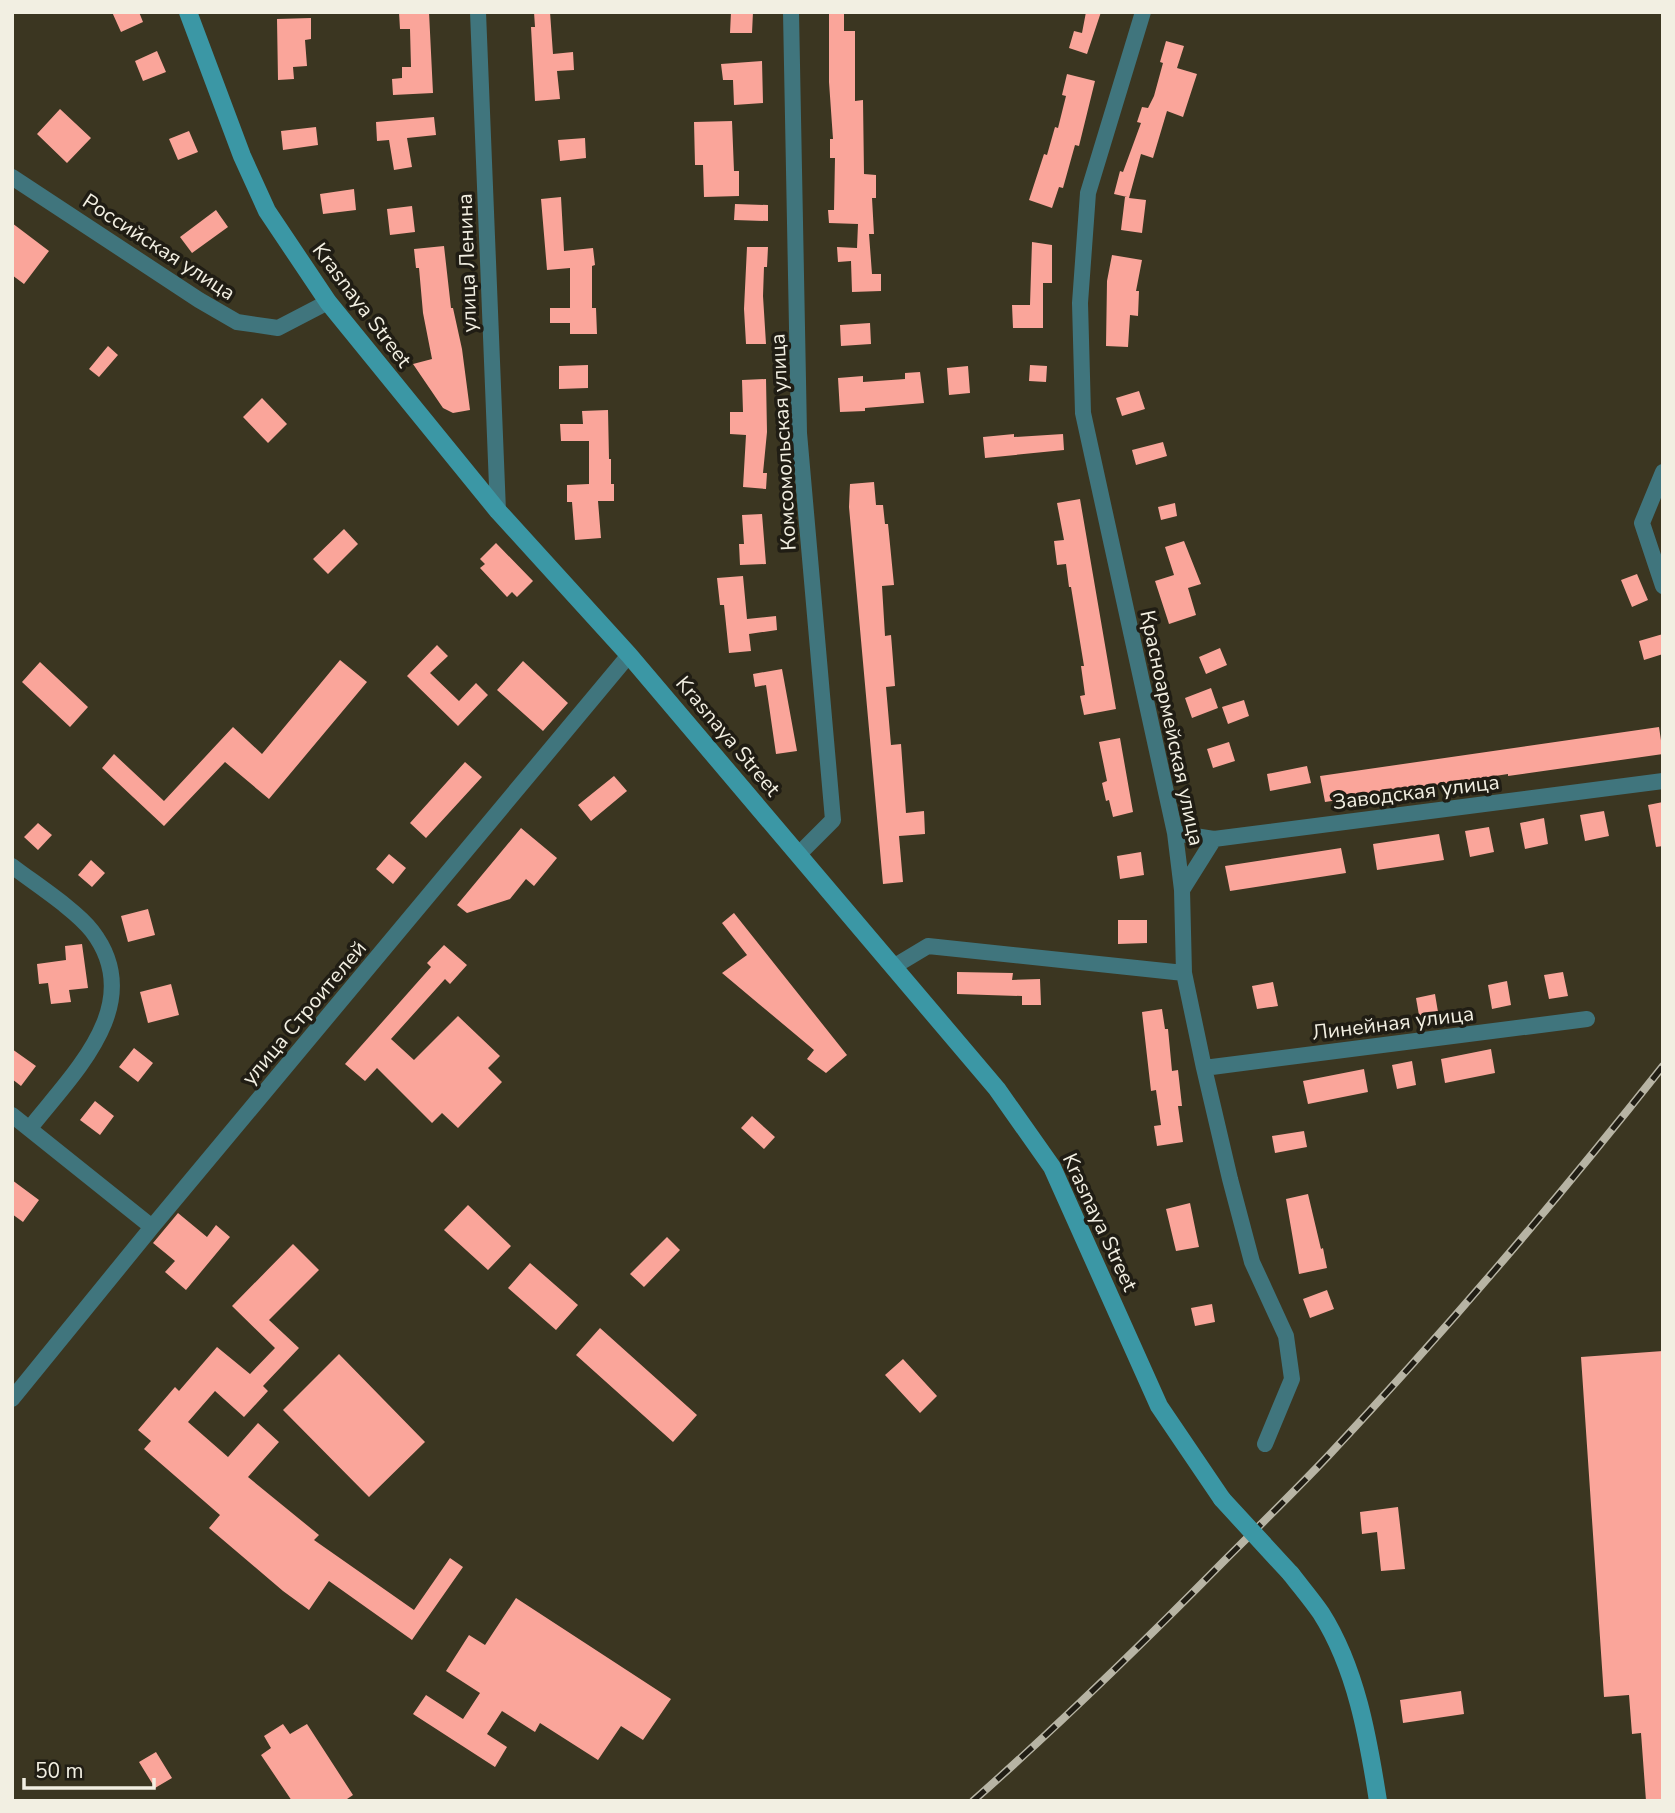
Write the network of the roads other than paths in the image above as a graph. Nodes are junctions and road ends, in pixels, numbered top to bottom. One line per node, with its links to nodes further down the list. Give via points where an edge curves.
1 (188, 12): 6 (main road, Krasnaya Street, via 267,211)
2 (478, 12): 8 (street, улица Ленина)
3 (790, 12): 14 (street, Комсомольская улица, via 799,433 833,820)
4 (1143, 12): 12 (street, Красноармейская улица, via 1088,194 1080,303 1083,413)
5 (12, 177): 6 (street, Российская улица, via 237,323 278,328)
6 (328, 302): 8 (main road, Krasnaya Street)
7 (1663, 472): 9 (street, via 1642,523)
8 (498, 511): 10 (main road, Krasnaya Street)
9 (1663, 586)
10 (629, 655): 14 (main road, Krasnaya Street); 23 (street, улица Строителей)
11 (1663, 781): 13 (street, Заводская улица)
12 (1175, 833): 13 (street, Заводская улица); 16 (street, Красноармейская улица)
13 (1214, 839): 16 (street)
14 (799, 853): 17 (main road, Krasnaya Street)
15 (12, 866): 22 (street, via 91,929 102,947 112,986 108,1017 95,1045)
16 (1182, 890): 18 (street, Красноармейская улица)
17 (893, 967): 18 (street, via 928,946); 26 (main road, Krasnaya Street, bridge, via 997,1089 1052,1167 1159,1406 1222,1499 1322,1614 1344,1660 1367,1733)
18 (1184, 973): 20 (street, Красноармейская улица)
19 (1587, 1018): 20 (street, Линейная улица)
20 (1204, 1068): 25 (street, Красноармейская улица, via 1252,1262 1286,1336 1292,1380)
21 (12, 1115): 22 (street)
22 (30, 1128): 23 (street)
23 (152, 1227): 24 (street, улица Строителей)
24 (14, 1394)
25 (1265, 1444)
26 (1378, 1801)

